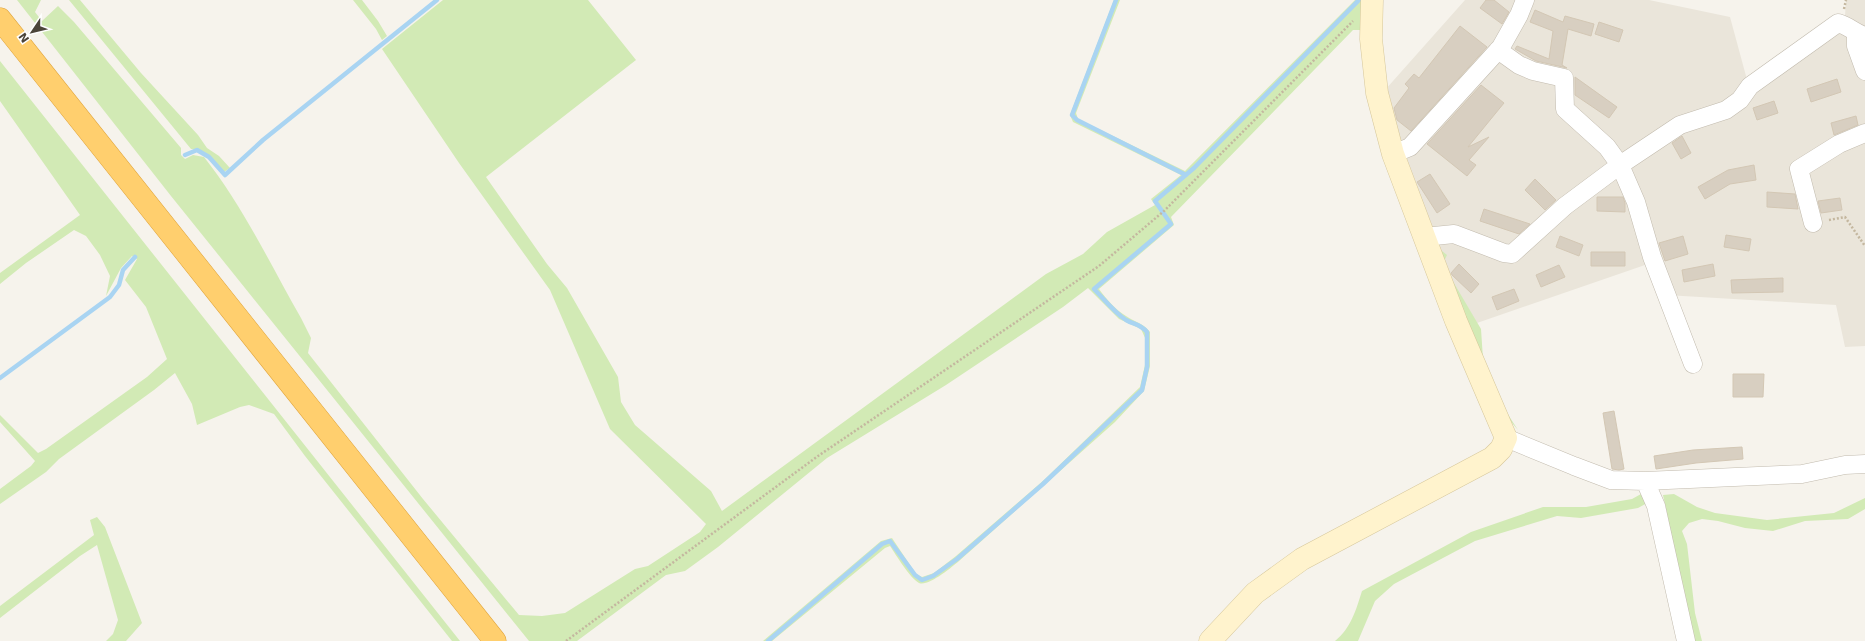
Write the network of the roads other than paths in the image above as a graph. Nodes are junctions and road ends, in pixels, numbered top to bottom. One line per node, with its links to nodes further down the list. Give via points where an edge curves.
1 (1525, 0): 5 (street)
2 (1372, 3): 8 (street, via 1371,39 1378,93)
3 (0, 19): 16 (highway)
4 (1861, 35): 6 (street, via 1856,46); 9 (street, via 1838,23 1750,86 1740,100 1726,110 1680,125)
5 (1498, 50): 8 (street, via 1410,147); 9 (street, via 1519,65 1533,71 1564,78 1565,109 1607,147)
6 (1865, 72)
7 (1865, 133): 10 (street, via 1839,144 1799,168)
8 (1394, 154): 11 (street)
9 (1620, 165): 11 (street, via 1565,206 1512,254 1454,234); 12 (street, via 1636,202 1652,257)
10 (1813, 223)
11 (1424, 237): 13 (street, via 1456,321)
12 (1694, 364)
13 (1506, 438): 15 (street, via 1611,480); 17 (street, via 1501,449 1492,458 1302,559 1276,576 1255,593)
14 (1865, 464): 15 (street, via 1845,465 1802,474)
15 (1645, 481): 18 (street, via 1656,506)
16 (495, 641)
17 (1210, 641)
18 (1686, 641)

